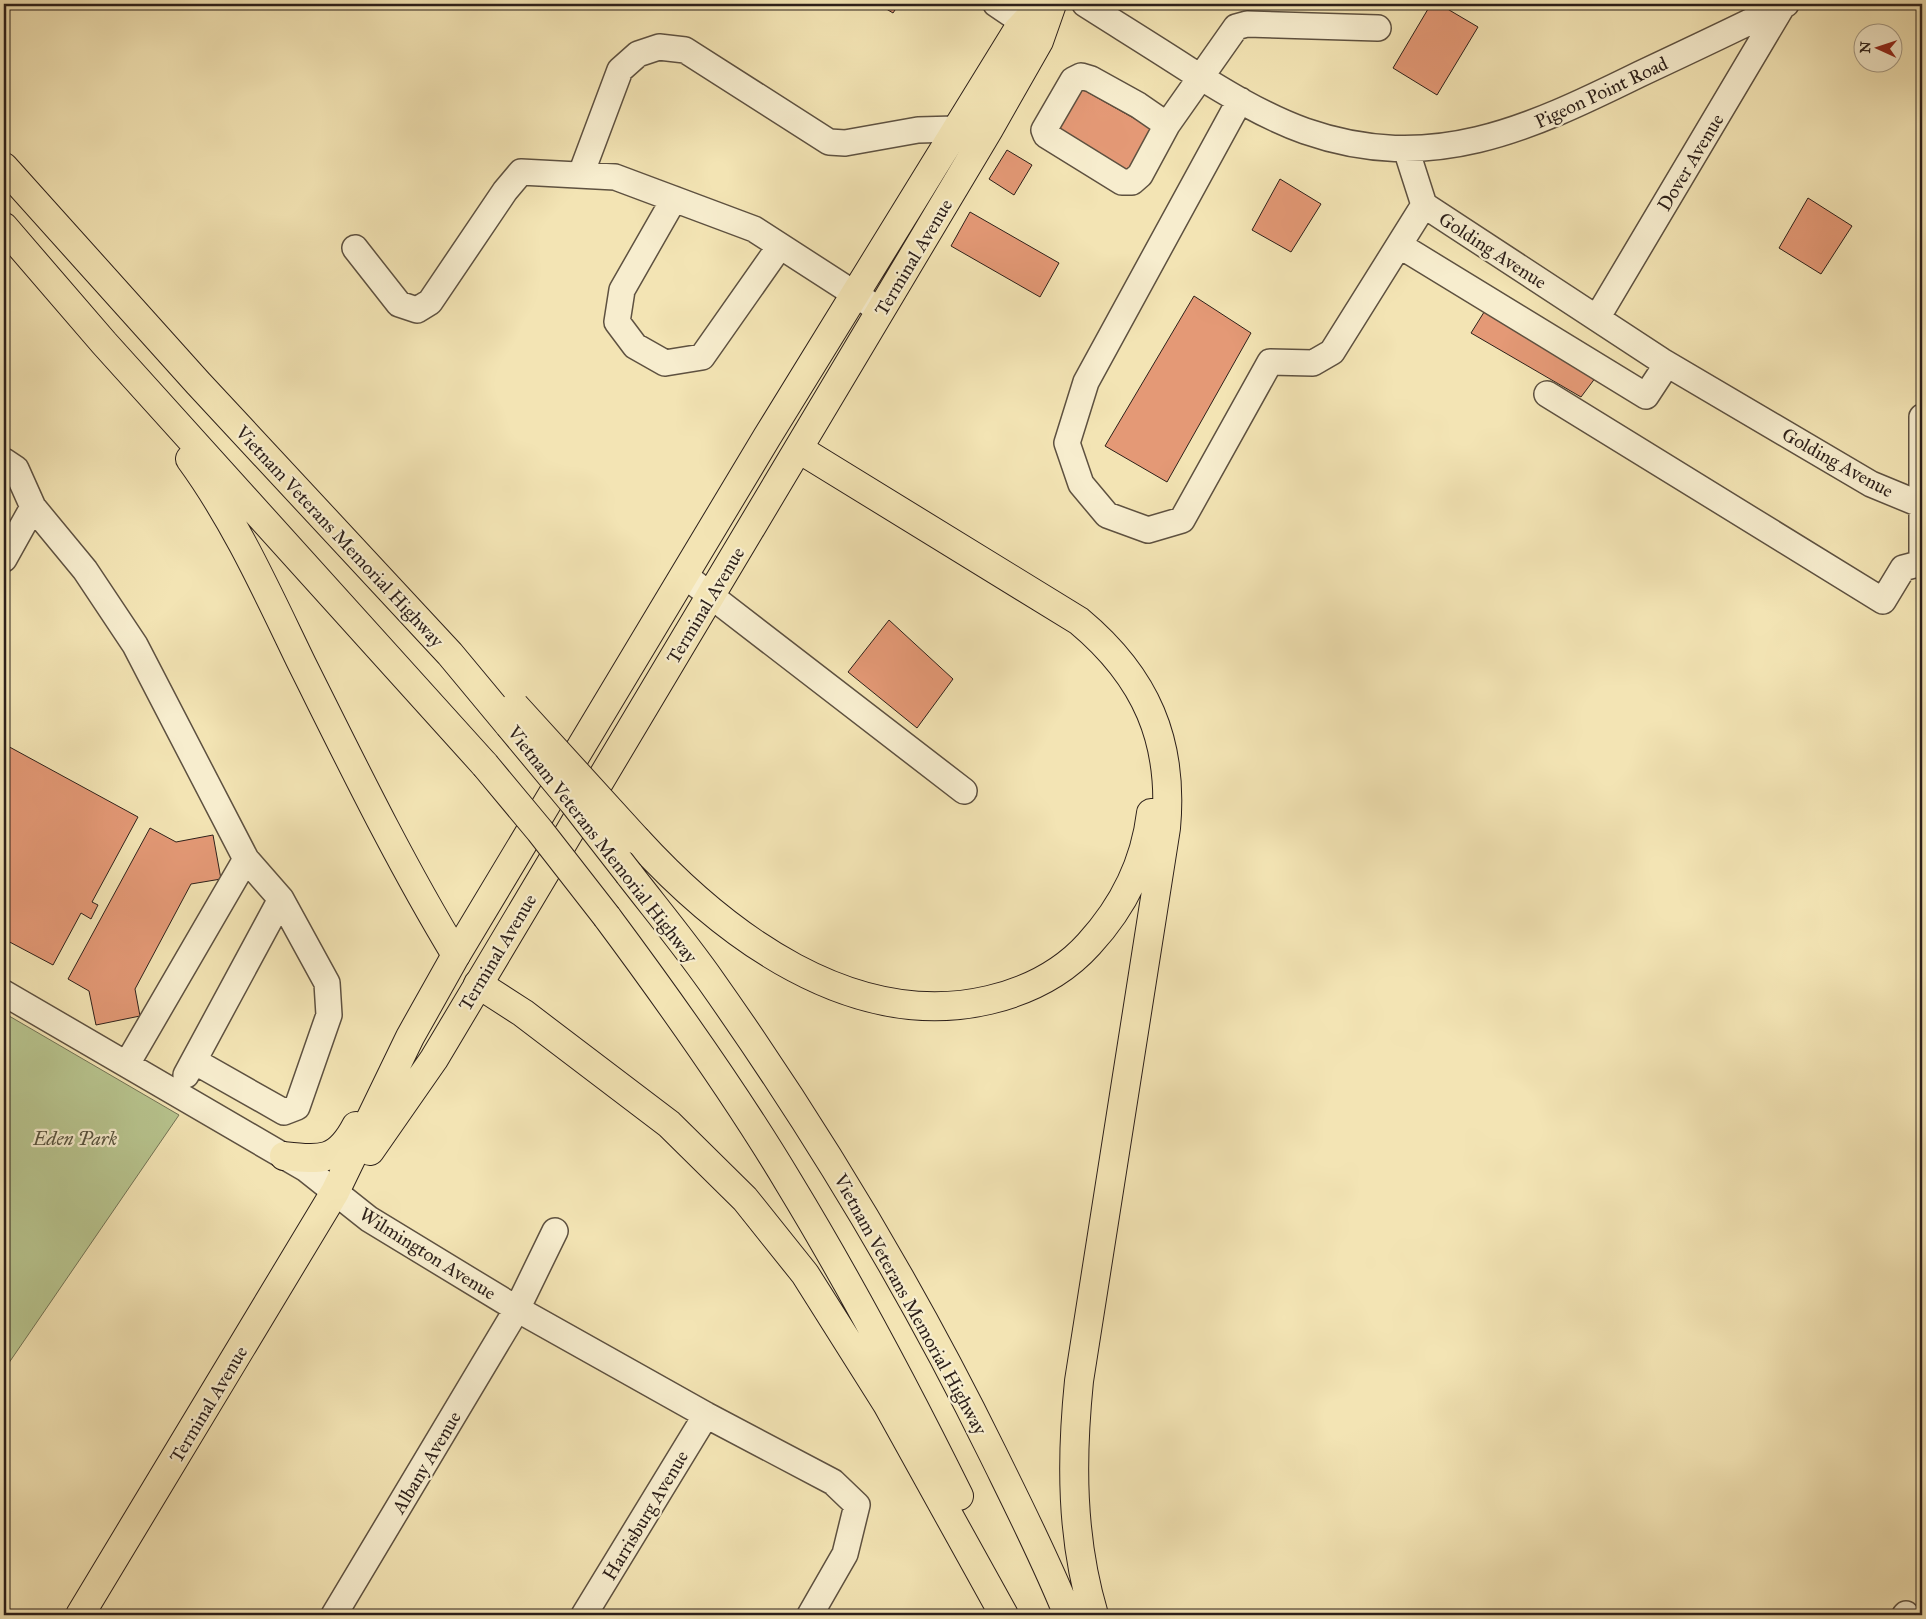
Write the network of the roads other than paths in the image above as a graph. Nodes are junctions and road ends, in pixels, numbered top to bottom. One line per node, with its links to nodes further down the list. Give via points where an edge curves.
1 (996, 4): 6 (street)
2 (1043, 4): 6 (main road, Terminal Avenue)
3 (1052, 4): 22 (main road, Terminal Avenue, via 1039,41)
4 (1085, 4): 8 (street)
5 (1785, 4): 12 (street, Pigeon Point Road, via 1576,106 1524,127 1484,140); 23 (street, Dover Avenue)
6 (1024, 23): 11 (main road, Terminal Avenue)
7 (1378, 28): 8 (street, via 1247,24 1236,27)
8 (1201, 77): 9 (street); 10 (street)
9 (1240, 100): 12 (street, via 1277,120 1341,142); 18 (street, via 1086,382 1067,443 1081,484 1107,514 1148,530 1182,520 1270,362 1313,363 1332,352)
10 (1166, 125): 10 (street, via 1140,175 1132,182 1122,182 1046,135 1044,130 1073,80 1082,76 1130,101)
11 (956, 129): 14 (street, via 918,130 845,144 828,142 685,50 659,47 638,54 620,70); 21 (main road, Terminal Avenue)
12 (1406, 149): 16 (street, Golding Avenue)
13 (4, 167): 38 (main road, Vietnam Veterans Memorial Highway, via 198,383 450,654)
14 (581, 174): 15 (street, via 615,177); 20 (street, via 521,172 430,302 417,310 399,304)
15 (674, 199): 19 (street, via 754,229); 19 (street, via 622,290 617,322 635,346 665,363 702,358)
16 (1424, 204): 18 (street); 23 (street, Golding Avenue)
17 (4, 227): 24 (main road)
18 (1399, 245): 25 (street, via 1646,396)
19 (780, 246): 21 (street)
20 (355, 248)
21 (854, 294): 22 (street); 28 (main road, Terminal Avenue)
22 (881, 311): 29 (main road, Terminal Avenue)
23 (1597, 318): 25 (street, Golding Avenue)
24 (104, 343): 42 (main road, via 209,485 227,515 356,774); 59 (main road, bridge, via 485,765 607,917 703,1051 789,1182 858,1300 946,1470)
25 (1667, 364): 31 (street, Golding Avenue, via 1871,484)
26 (1547, 394): 35 (street, via 1883,602 1903,568)
27 (1922, 417): 31 (street)
28 (766, 437): 29 (main road); 36 (main road, Terminal Avenue)
29 (794, 456): 37 (main road, Terminal Avenue); 38 (main road, bridge, via 1050,622 1079,644 1118,686 1135,719 1148,763 1150,814 1138,869 1120,902 1082,952 1054,974 1018,992 960,1005 901,1004 823,981 783,961 708,909); 61 (main road, via 1079,621 1113,652 1132,677 1149,708 1161,742 1167,776 1166,828 1079,1381 1074,1434 1077,1530)
30 (4, 460): 32 (street, via 16,469)
31 (1922, 505): 33 (street)
32 (33, 507): 34 (street); 40 (street, via 85,570 135,645)
33 (1922, 553)
34 (4, 559)
35 (1922, 563)
36 (684, 575): 37 (street); 42 (main road, Terminal Avenue)
37 (711, 596): 39 (street); 43 (main road, Terminal Avenue)
38 (512, 716): 60 (main road, Vietnam Veterans Memorial Highway, bridge, via 573,802 710,980 836,1169 888,1255 972,1409)
39 (964, 791)
40 (246, 859): 41 (street); 47 (street)
41 (280, 899): 46 (street); 46 (street, via 328,991 329,1015 297,1107 284,1112)
42 (456, 955): 43 (main road); 45 (main road, Terminal Avenue)
43 (478, 984): 50 (main road, Terminal Avenue, via 434,1059 363,1161); 58 (main road, via 523,1013 669,1124 746,1198 805,1274 888,1404)
44 (4, 992): 47 (street, Wilmington Avenue)
45 (410, 1037): 49 (main road, via 389,1064 348,1142 336,1152 315,1159); 50 (main road, Terminal Avenue)
46 (194, 1061): 48 (street)
47 (127, 1064): 48 (street, Wilmington Avenue)
48 (176, 1093): 49 (street, Wilmington Avenue)
49 (284, 1156): 50 (street, Wilmington Avenue)
50 (335, 1192): 52 (street, Wilmington Avenue, via 369,1219); 54 (main road, Terminal Avenue)
51 (555, 1231): 52 (street, Albany Avenue)
52 (517, 1309): 53 (street, Wilmington Avenue); 55 (street, Albany Avenue)
53 (706, 1414): 56 (street, Harrisburg Avenue); 57 (street, Wilmington Avenue, via 833,1482 857,1505 845,1554)
54 (81, 1613)
55 (334, 1615)
56 (584, 1615)
57 (810, 1615)
58 (1004, 1615)
59 (1012, 1615)
60 (1068, 1615)
61 (1094, 1615)

